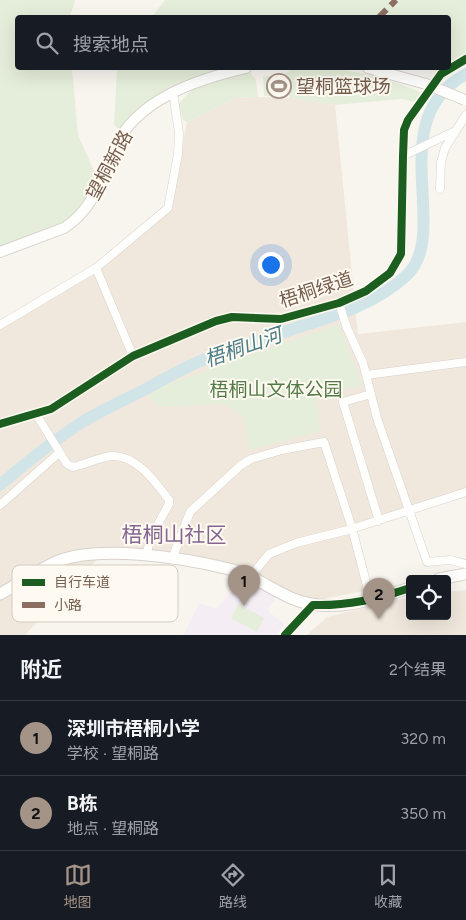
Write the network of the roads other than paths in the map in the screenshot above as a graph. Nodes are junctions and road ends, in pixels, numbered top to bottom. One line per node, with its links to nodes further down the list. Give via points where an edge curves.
1 (466, 59): 2 (street, 梧桐绿道)
2 (451, 68)
3 (236, 70): 6 (street, 望桐新路)
4 (375, 70): 7 (street, bridge, via 426,84)
5 (448, 70): 10 (street, 梧桐绿道, via 414,109 404,130)
6 (173, 92): 12 (street, 望桐新路, via 154,104 124,132 114,148 98,190 74,222); 13 (street, via 179,133 168,208)
7 (465, 100)
8 (466, 115): 9 (street)
9 (455, 131): 10 (street); 11 (street, via 441,162)
10 (407, 155): 14 (street, 梧桐绿道, via 399,260 390,273)
11 (440, 189)
12 (0, 252)
13 (96, 268): 15 (street); 16 (street)
14 (339, 305): 16 (street, 梧桐绿道, via 281,319 232,317); 18 (street)
15 (0, 325)
16 (133, 356): 20 (street, 梧桐绿道, via 51,409)
17 (466, 362): 18 (street)
18 (366, 375): 19 (street)
19 (371, 394): 25 (street); 26 (street, via 343,402)
20 (36, 414): 21 (street, 梧桐绿道); 22 (street)
21 (0, 424)
22 (58, 451): 24 (street); 28 (street, via 67,464 73,466 111,456 123,458 153,478 169,504)
23 (466, 492): 25 (street)
24 (0, 505)
25 (409, 511): 26 (street); 30 (street, via 427,562 450,560)
26 (379, 521): 27 (street)
27 (352, 529): 29 (street, via 324,442 282,450 251,459 241,466 190,512); 33 (street, via 296,543 269,554); 38 (street)
28 (146, 554): 29 (main road); 31 (main road, via 74,557)
29 (172, 559): 33 (main road, via 231,569)
30 (466, 564)
31 (50, 565)
32 (466, 574): 34 (main road)
33 (250, 577): 39 (main road, via 293,599)
34 (451, 577)
35 (12, 587): 37 (main road)
36 (406, 589): 38 (main road)
37 (0, 594)
38 (371, 601): 39 (main road)
39 (314, 605): 40 (street)
40 (285, 635)

